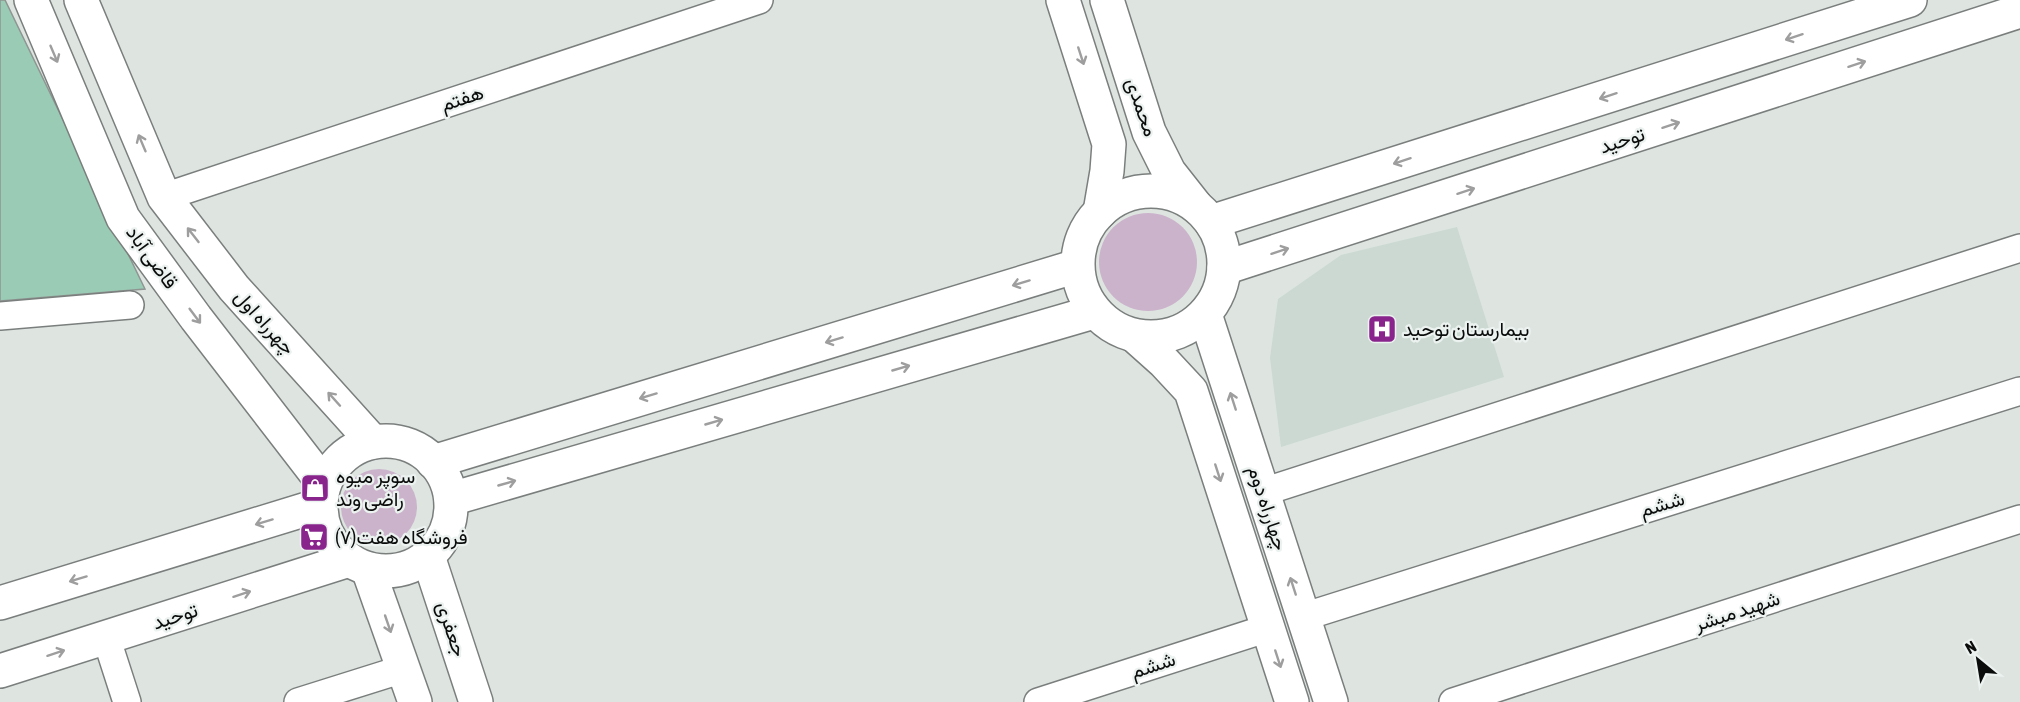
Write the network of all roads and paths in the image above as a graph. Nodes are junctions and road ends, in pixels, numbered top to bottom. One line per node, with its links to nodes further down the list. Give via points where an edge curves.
1 (31, 0): 25 (main road, قاضی آباد, one-way to 25, via 123,218)
2 (81, 0): 10 (main road, one-way to 2)
3 (759, 0): 10 (street, هفتم)
4 (1063, 0): 11 (main road, one-way to 11, via 1109,144)
5 (1107, 0): 12 (main road, محمدی, via 1149,132 1169,172)
6 (1910, 0): 8 (main road, one-way to 8)
7 (2020, 11): 9 (main road, توحید, one-way to 7)
8 (1533, 120): 9 (main road); 12 (main road, one-way to 12)
9 (1547, 165): 15 (main road, توحید, one-way to 9)
10 (164, 197): 22 (main road, چهرراه اول, one-way to 10, via 234,288)
11 (1100, 212): 12 (main road, via 1128,194 1151,190 1174,194); 14 (main road, via 1080,243)
12 (1203, 214): 15 (main road, via 1222,244)
13 (2020, 248): 24 (street)
14 (1077, 266): 17 (main road, via 1082,291); 23 (main road, one-way to 23)
15 (1224, 268): 18 (main road, via 1219,293)
16 (130, 305): 19 (street)
17 (1094, 312): 20 (main road, via 1113,328); 26 (main road, one-way to 17)
18 (1205, 314): 20 (main road, via 1185,329 1161,337); 24 (main road, چهارراه دوم, one-way to 18)
19 (0, 316)
20 (1136, 337): 32 (main road, one-way to 32, via 1191,391)
21 (2020, 391): 31 (street, ششم)
22 (373, 442): 23 (main road, via 405,445); 25 (main road, via 352,450 336,465)
23 (434, 462): 26 (main road, via 445,479)
24 (1263, 492): 31 (main road, چهارراه دوم, one-way to 24)
25 (322, 494): 29 (main road, via 323,527 333,546); 30 (main road, one-way to 30)
26 (450, 499): 28 (main road, via 449,520 441,540)
27 (2020, 519): 43 (street, شهید مبشر)
28 (428, 555): 29 (main road, via 410,567 389,571); 39 (main road, جعفری)
29 (359, 565): 33 (main road, توحید, one-way to 29); 34 (main road, one-way to 34)
30 (0, 603)
31 (1303, 617): 32 (main road); 42 (main road, چهارراه دوم)
32 (1268, 628): 40 (street, ششم); 41 (main road, one-way to 41)
33 (106, 638): 35 (main road, توحید, one-way to 33); 36 (street)
34 (403, 669): 37 (street); 38 (main road)
35 (0, 671)
36 (127, 702)
37 (298, 702)
38 (415, 702)
39 (476, 702)
40 (1038, 702)
41 (1292, 702)
42 (1330, 702)
43 (1453, 702)

